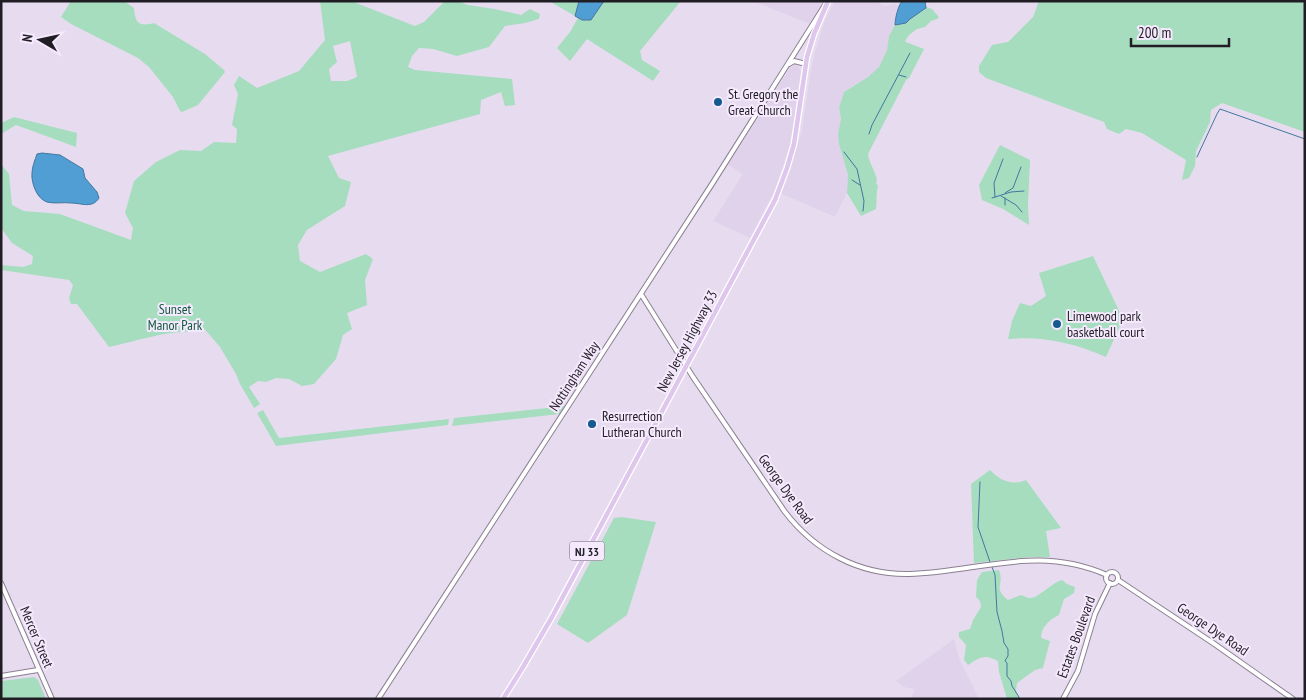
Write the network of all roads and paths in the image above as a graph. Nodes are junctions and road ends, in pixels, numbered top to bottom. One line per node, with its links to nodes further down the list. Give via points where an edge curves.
1 (828, 1): 2 (main road, New Jersey Highway 33 / NJ 33); 3 (street, Nottingham Way)
2 (806, 64): 3 (street, via 794,61); 5 (main road, New Jersey Highway 33 / NJ 33, via 790,158 774,201)
3 (787, 65): 4 (street, Nottingham Way)
4 (640, 294): 5 (street, George Dye Road); 13 (street, Nottingham Way)
5 (686, 366): 6 (street, George Dye Road, via 791,520 811,540 837,558 866,569 897,574 1037,560 1076,564); 14 (main road, New Jersey Highway 33 / NJ 33, via 552,617)
6 (1107, 575): 7 (street, via 1116,572); 9 (street)
7 (1118, 580): 9 (street, via 1115,584); 16 (street, George Dye Road)
8 (1, 583): 10 (street, Mercer Street)
9 (1110, 583): 15 (street, Estates Boulevard, via 1095,614 1078,671)
10 (38, 670): 11 (street); 12 (street, Mercer Street)
11 (1, 676)
12 (52, 699)
13 (378, 699)
14 (503, 699)
15 (1063, 699)
16 (1294, 699)

